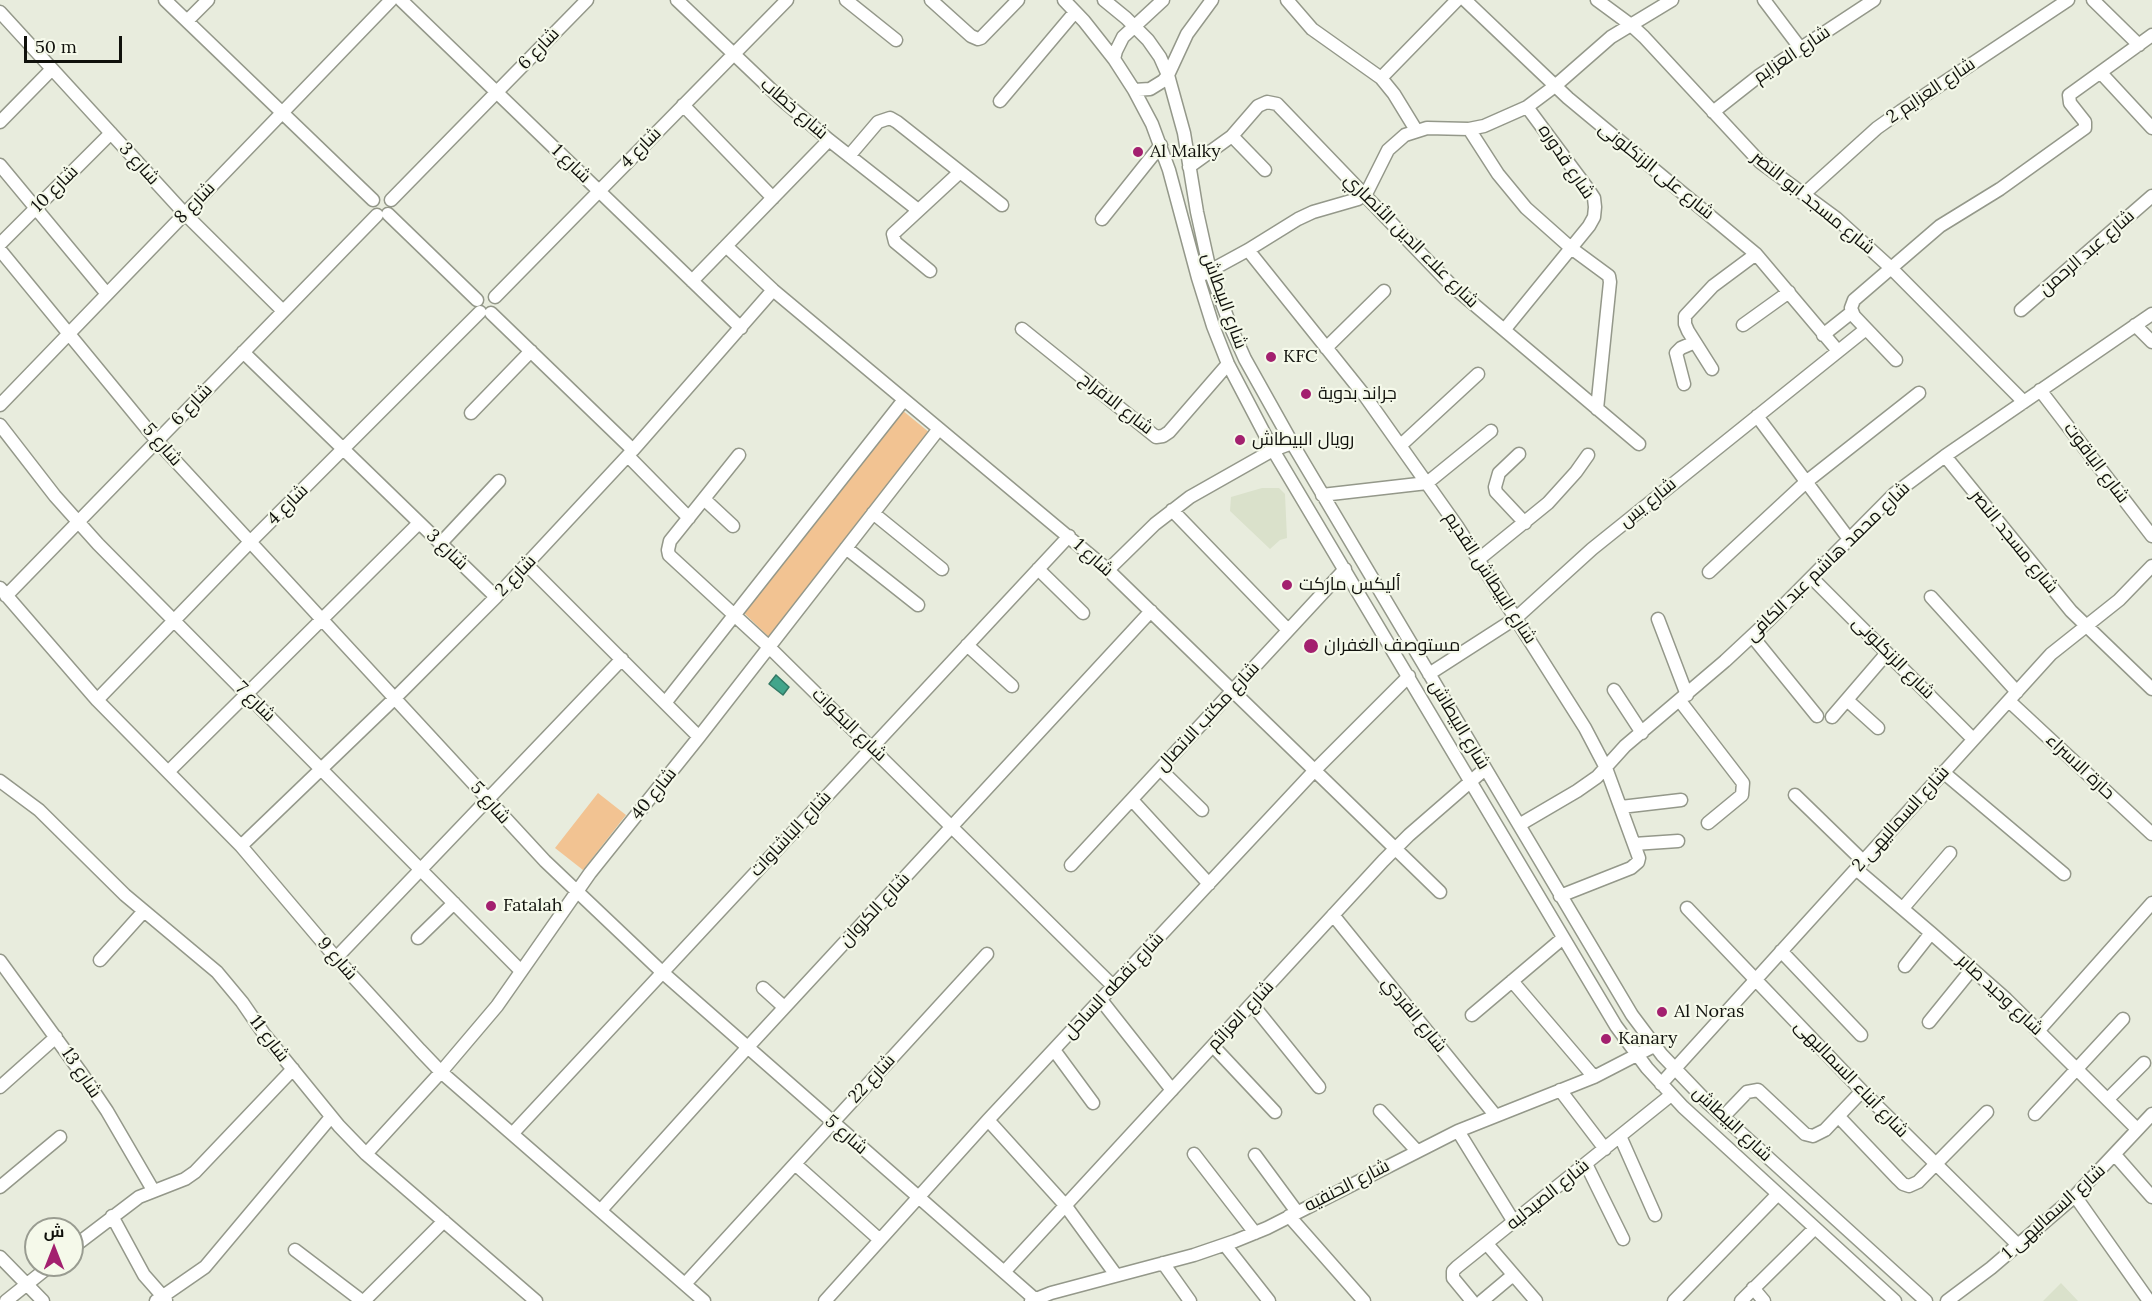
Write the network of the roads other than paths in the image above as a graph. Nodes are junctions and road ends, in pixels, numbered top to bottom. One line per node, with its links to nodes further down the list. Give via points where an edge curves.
1 (165, 0): 26 (street)
2 (208, 0): 26 (street)
3 (391, 0): 45 (street, شارع 8)
4 (401, 0): 41 (street, شارع 1)
5 (587, 0): 41 (street, شارع 6)
6 (677, 0): 33 (street, شارع خطاب)
7 (787, 0): 33 (street, شارع 4)
8 (846, 0): 30 (street)
9 (931, 0): 10 (street, via 978,39)
10 (1018, 0)
11 (1064, 0): 25 (street, شارع البيطاش)
12 (1104, 0): 28 (street, شارع البيطاش)
13 (1163, 0): 28 (street)
14 (1212, 0): 37 (street, via 1187,34)
15 (1287, 0): 38 (street, via 1312,29)
16 (1457, 0): 38 (street)
17 (1465, 0): 39 (street, شارع على الزنكلونى)
18 (1597, 0): 27 (street, شارع مسجد ابو النصر)
19 (1672, 0): 27 (street)
20 (1764, 0): 32 (street)
21 (1874, 0): 32 (street, شارع العزايم)
22 (2068, 0): 61 (street, شارع العزايم 2, via 1885,122)
23 (2093, 0): 31 (street)
24 (0, 12): 35 (street, شارع 3)
25 (1075, 12): 34 (street, شارع البيطاش); 42 (street)
26 (188, 21): 45 (street)
27 (1632, 25): 39 (street, via 1602,44); 46 (street, شارع مسجد ابو النصر)
28 (1134, 26): 34 (street, via 1118,44); 37 (street, شارع البيطاش, via 1154,48)
29 (2152, 35): 31 (street)
30 (896, 40)
31 (2139, 45): 36 (street)
32 (1801, 49): 46 (street, شارع العزايم)
33 (733, 55): 43 (street, شارع 4); 53 (street, شارع خطاب)
34 (1114, 59): 40 (street, شارع البيطاش)
35 (52, 69): 47 (street); 51 (street, شارع 3)
36 (2101, 73): 48 (street); 79 (street, via 2069,95 2085,128 2001,189 1947,221)
37 (1168, 75): 40 (street, via 1150,89); 57 (street, شارع البيطاش)
38 (1382, 78): 50 (street)
39 (1555, 86): 44 (street); 78 (street, شارع على الزنكلونى)
40 (1134, 90): 54 (street, شارع البيطاش)
41 (497, 92): 60 (street, شارع 1); 66 (street, شارع 6)
42 (1000, 100)
43 (683, 105): 60 (street, شارع 4); 64 (street)
44 (1527, 107): 49 (street); 75 (street, شارع قدوره, via 1594,198 1594,217)
45 (282, 112): 65 (street); 70 (street, شارع 8)
46 (1713, 112): 61 (street, شارع مسجد ابو النصر, via 1760,162)
47 (0, 122)
48 (2152, 128)
49 (1469, 129): 50 (street); 75 (street, via 1516,197)
50 (1416, 130): 62 (street, via 1388,150)
51 (111, 133): 68 (street, شارع 10); 70 (street, شارع 3)
52 (1232, 135): 57 (street, شارع علاء الدين الأنصاري); 58 (street); 62 (street, شارع علاء الدين الأنصاري, via 1258,106 1276,104)
53 (829, 140): 55 (street, شارع خطاب); 64 (street)
54 (1161, 145): 72 (street); 82 (street, شارع البيطاش)
55 (849, 156): 59 (street, via 878,122 890,118); 69 (street, شارع خطاب)
56 (0, 165): 68 (street)
57 (1189, 167): 81 (street, شارع البيطاش)
58 (1265, 170)
59 (960, 172): 67 (street); 69 (street)
60 (599, 191): 83 (street, شارع 1); 88 (street, شارع 4)
61 (1804, 194): 79 (street, شارع مسجد ابو النصر)
62 (1364, 195): 77 (street, via 1312,212); 98 (street, شارع علاء الدين الأنصاري, via 1451,285)
63 (2152, 196): 90 (street, شارع عبد الرحمن)
64 (773, 198): 74 (street)
65 (374, 200): 66 (street, via 384,195); 71 (street, via 372,208)
66 (391, 200): 71 (street, via 392,209)
67 (1002, 205)
68 (36, 208): 73 (street, شارع 10); 87 (street)
69 (918, 210): 80 (street, via 896,230 893,238)
70 (185, 214): 87 (street, شارع 8); 91 (street, شارع 3)
71 (383, 214): 89 (street); 91 (street, شارع 6)
72 (1102, 219)
73 (0, 244)
74 (726, 246): 83 (street); 84 (street, شارع 1)
75 (1571, 248): 98 (street, شارع قدوره); 118 (street, via 1604,270 1610,279)
76 (0, 250): 100 (street, شارع 5)
77 (1248, 250): 81 (street); 104 (street, شارع البيطاش القديم)
78 (1756, 254): 86 (street, شارع على الزنكلونى); 102 (street, via 1726,275 1689,310 1685,324)
79 (1891, 268): 92 (street, via 1854,300); 116 (street, شارع مسجد ابو النصر)
80 (930, 271)
81 (1210, 271): 82 (street); 125 (street, شارع البيطاش, via 1245,359)
82 (1198, 278): 109 (street, شارع البيطاش)
83 (692, 281): 96 (street, شارع 1)
84 (773, 290): 96 (street, شارع 2); 115 (street, شارع 1)
85 (1384, 291): 104 (street)
86 (1789, 292): 94 (street); 101 (street, شارع على الزنكلونى)
87 (107, 294): 100 (street, شارع 8)
88 (495, 297): 89 (street, via 485,294); 89 (street, via 496,310)
89 (483, 308): 105 (street); 128 (street, شارع 4)
90 (2021, 310)
91 (283, 311): 107 (street, شارع 6)
92 (1852, 312): 99 (street); 101 (street)
93 (2152, 314): 95 (street, شارع محمد هاشم عبد الكافى)
94 (1743, 325)
95 (2135, 326): 103 (street); 113 (street, شارع محمد هاشم عبد الكافى)
96 (741, 328): 130 (street, شارع 2)
97 (1022, 329): 109 (street, شارع الافراح, via 1156,437 1169,432)
98 (1505, 329): 118 (street, شارع علاء الدين الأنصاري)
99 (1866, 329): 106 (street, شارع يس); 108 (street)
100 (69, 334): 117 (street, شارع 8); 124 (street, شارع 5)
101 (1823, 335): 106 (street, شارع على الزنكلونى)
102 (1695, 342): 110 (street); 112 (street, via 1676,353)
103 (2152, 342)
104 (1326, 348): 127 (street, شارع البيطاش القديم)
105 (531, 351): 119 (street); 130 (street)
106 (1838, 351): 120 (street, شارع يس)
107 (243, 352): 124 (street, شارع 6); 128 (street, شارع 3)
108 (1896, 360)
109 (1228, 364): 129 (street, شارع البيطاش)
110 (1712, 369)
111 (1478, 374): 127 (street)
112 (1684, 384)
113 (2040, 390): 116 (street, شارع محمد هاشم عبد الكافى); 148 (street, شارع الياقوت)
114 (1919, 393): 136 (street)
115 (903, 401): 122 (street, شارع 1); 168 (street)
116 (2024, 402): 134 (street, شارع محمد هاشم عبد الكافى)
117 (0, 405)
118 (1597, 409): 126 (street, شارع علاء الدين الأنصاري)
119 (471, 413)
120 (1757, 416): 136 (street); 170 (street, شارع يس, via 1592,549)
121 (0, 425): 143 (street, شارع 7)
122 (938, 430): 141 (street, شارع 40); 147 (street, شارع 1)
123 (1491, 431): 137 (street)
124 (157, 441): 143 (street, شارع 6); 150 (street, شارع 5)
125 (1292, 443): 129 (street); 138 (street, شارع البيطاش)
126 (1639, 444)
127 (1401, 445): 137 (street, شارع البيطاش القديم)
128 (344, 450): 144 (street, شارع 3); 150 (street, شارع 4)
129 (1273, 450): 140 (street); 157 (street, شارع البيطاش)
130 (631, 453): 142 (street); 154 (street, شارع 2)
131 (1519, 454): 145 (street, via 1499,473 1495,487)
132 (739, 455): 139 (street, شارع البكوات)
133 (1588, 455): 145 (street, via 1563,488)
134 (1945, 456): 149 (street, شارع محمد هاشم عبد الكافى, via 1894,494); 173 (street, شارع مسجد النصر)
135 (499, 481): 151 (street)
136 (1806, 482): 149 (street); 160 (street)
137 (1427, 483): 138 (street); 153 (street, شارع البيطاش القديم)
138 (1322, 495): 180 (street, شارع البيطاش)
139 (704, 499): 142 (street, شارع البكوات); 146 (street)
140 (1172, 510): 159 (street); 174 (street)
141 (873, 513): 152 (street, شارع 40); 158 (street)
142 (689, 518): 168 (street, شارع البكوات, via 670,541 669,555)
143 (77, 523): 162 (street, شارع 6); 172 (street, شارع 7)
144 (419, 523): 151 (street, شارع 3); 169 (street)
145 (1525, 523): 153 (street)
146 (733, 526)
147 (1069, 536): 156 (street, شارع الباشاوات); 159 (street, شارع 1)
148 (2152, 536)
149 (1849, 539): 161 (street, شارع محمد هاشم عبد الكافى)
150 (250, 542): 169 (street, شارع 5); 172 (street, شارع 4)
151 (440, 544): 163 (street, شارع 3)
152 (846, 548): 165 (street); 177 (street, شارع 40)
153 (1479, 560): 170 (street, شارع البيطاش القديم)
154 (527, 565): 163 (street, شارع 2); 179 (street)
155 (2152, 566): 173 (street, شارع السماليهى 2, via 2131,589)
156 (1038, 568): 167 (street); 176 (street, شارع الباشاوات)
157 (1345, 568): 174 (street, شارع مكتب الاتصال); 181 (street, شارع البيطاش)
158 (942, 569)
159 (1107, 570): 166 (street, شارع 1)
160 (1709, 572)
161 (1812, 578): 175 (street, شارع محمد هاشم عبد الكافى); 178 (street, شارع الزنكلونى)
162 (3, 592): 190 (street, شارع 9)
163 (496, 597): 188 (street, شارع 2)
164 (1931, 597): 187 (street, حارة الاسراء)
165 (918, 605)
166 (1151, 611): 184 (street, شارع 1); 217 (street, شارع الكروان)
167 (1083, 613)
168 (734, 615): 177 (street, شارع البكوات); 192 (street)
169 (321, 618): 186 (street); 188 (street, شارع 5)
170 (1516, 618): 180 (street, شارع يس); 200 (street, شارع البيطاش القديم)
171 (1658, 619): 189 (street)
172 (174, 621): 186 (street, شارع 7); 190 (street, شارع 4)
173 (2084, 626): 183 (street, شارع مسجد النصر); 187 (street, شارع السماليهى 2, via 2051,654)
174 (1288, 630): 184 (street, شارع مكتب الاتصال)
175 (1752, 636): 189 (street, شارع محمد هاشم عبد الكافى); 193 (street)
176 (967, 645): 182 (street); 199 (street, شارع الباشاوات)
177 (769, 647): 197 (street, شارع 40); 199 (street, شارع البكوات)
178 (1887, 652): 191 (street); 198 (street, شارع الزنكلونى)
179 (622, 659): 192 (street); 210 (street)
180 (1429, 674): 202 (street, شارع البيطاش)
181 (1409, 676): 204 (street, شارع نقطه الساحل); 208 (street, شارع البيطاش)
182 (1012, 686)
183 (2152, 689)
184 (1233, 690): 201 (street, شارع مكتب الاتصال); 204 (street, شارع 1)
185 (1614, 690): 196 (street)
186 (246, 693): 203 (street, شارع 7); 205 (street)
187 (2013, 696): 198 (street, شارع السماليهى 2); 218 (street, حارة الاسراء)
188 (396, 698): 203 (street, شارع 2); 210 (street, شارع 5)
189 (1683, 698): 196 (street, شارع محمد هاشم عبد الكافى); 215 (street, via 1743,783 1742,795)
190 (98, 700): 205 (street, شارع 9)
191 (1847, 700): 194 (street); 195 (street)
192 (665, 703): 197 (street)
193 (1817, 716)
194 (1832, 717)
195 (1878, 728)
196 (1642, 733): 200 (street, شارع محمد هاشم عبد الكافى)
197 (699, 737): 229 (street, شارع 40)
198 (1973, 739): 206 (street, شارع السماليهى 2)
199 (872, 747): 217 (street, شارع البكوات); 249 (street, شارع الباشاوات)
200 (1606, 768): 213 (street, شارع البيطاش القديم); 216 (street, شارع محمد هاشم عبد الكافى, via 1587,785)
201 (1160, 769): 211 (street, شارع مكتب الاتصال); 214 (street)
202 (1485, 769): 208 (street, شارع العزائم); 216 (street, شارع البيطاش)
203 (322, 770): 221 (street, شارع 2); 226 (street, شارع 7)
204 (1315, 770): 222 (street, شارع 1); 228 (street, شارع نقطه الساحل)
205 (168, 772): 221 (street, شارع 9)
206 (1943, 772): 225 (street, شارع السماليهى 2); 227 (street)
207 (0, 780): 236 (street, شارع 11, via 39,810)
208 (1471, 781): 222 (street, شارع العزائم); 240 (street, شارع البيطاش)
209 (1795, 795): 225 (street, شارع وحيد صابر)
210 (487, 800): 226 (street); 229 (street, شارع 5)
211 (1132, 800): 224 (street, شارع مكتب الاتصال); 228 (street)
212 (1681, 800): 213 (street)
213 (1621, 807): 220 (street, شارع البيطاش القديم)
214 (1202, 810)
215 (1708, 823)
216 (1519, 825): 231 (street, شارع البيطاش)
217 (953, 826): 252 (street, شارع البكوات); 256 (street, شارع الكروان)
218 (2152, 834)
219 (1678, 841): 220 (street)
220 (1634, 844): 231 (street, via 1639,858 1636,865)
221 (241, 846): 243 (street, شارع 9)
222 (1395, 849): 230 (street, شارع 1); 237 (street, شارع العزائم)
223 (1950, 853): 234 (street)
224 (1071, 865)
225 (1859, 865): 234 (street, شارع وحيد صابر); 241 (street, شارع السماليهى 2)
226 (420, 869): 232 (street, شارع 7); 243 (street)
227 (2064, 874)
228 (1209, 884): 252 (street, شارع نقطه الساحل)
229 (576, 891): 248 (street, شارع 40); 249 (street, شارع 5)
230 (1440, 892)
231 (1560, 896): 264 (street, شارع البيطاش)
232 (454, 903): 239 (street); 248 (street, شارع 7)
233 (2152, 903): 260 (street)
234 (1903, 908): 238 (street, شارع وحيد صابر)
235 (1687, 909): 250 (street, شارع أبناء السماليهى)
236 (144, 911): 244 (street); 270 (street, شارع 11, via 217,972)
237 (1333, 915): 255 (street, شارع العزائم); 288 (street, شارع الفردي)
238 (1931, 933): 246 (street); 247 (street, شارع وحيد صابر)
239 (418, 938)
240 (1563, 938): 251 (street); 267 (street, شارع البيطاش)
241 (1781, 951): 250 (street, شارع السماليهى 2); 261 (street)
242 (987, 954): 293 (street, شارع 22)
243 (336, 958): 272 (street, شارع 9)
244 (100, 960)
245 (0, 962): 262 (street, شارع 13)
246 (1905, 966)
247 (1972, 969): 259 (street); 260 (street, شارع وحيد صابر)
248 (521, 971): 272 (street, شارع 40)
249 (662, 972): 265 (street, شارع 5); 296 (street, شارع الباشاوات)
250 (1755, 980): 271 (street, شارع السماليهى 2); 279 (street, شارع أبناء السماليهى)
251 (1512, 981): 257 (street); 273 (street)
252 (1113, 986): 254 (street, شارع نقطه الساحل)
253 (763, 988): 256 (street)
254 (1101, 1000): 266 (street, شارع نقطه الساحل); 277 (street)
255 (1252, 1004): 263 (street, شارع العزائم); 276 (street)
256 (784, 1008): 265 (street, شارع الكروان)
257 (1472, 1015)
258 (2123, 1019): 269 (street)
259 (1929, 1022)
260 (2039, 1030): 269 (street, شارع وحيد صابر)
261 (1861, 1035)
262 (56, 1037): 275 (street); 309 (street, شارع 13, via 107,1111)
263 (1213, 1046): 277 (street, شارع العزائم); 284 (street)
264 (1654, 1046): 267 (street, شارع الحنفيه); 271 (street, شارع البيطاش)
265 (747, 1048): 293 (street, شارع 5); 315 (street, شارع الكروان)
266 (1054, 1050): 282 (street); 292 (street, شارع نقطه الساحل)
267 (1637, 1056): 273 (street, شارع الحنفيه); 274 (street, شارع البيطاش)
268 (2144, 1063): 281 (street)
269 (2078, 1068): 281 (street, شارع وحيد صابر); 286 (street)
270 (293, 1069): 290 (street, شارع 11); 309 (street, via 195,1172)
271 (1675, 1070): 274 (street, شارع السماليهى 2); 291 (street, شارع البيطاش)
272 (441, 1072): 296 (street, شارع 9); 301 (street, شارع 40)
273 (1594, 1077): 278 (street, شارع الحنفيه)
274 (1661, 1084): 280 (street, شارع البيطاش)
275 (0, 1087)
276 (1319, 1087)
277 (1172, 1090): 314 (street, شارع العزائم)
278 (1560, 1090): 288 (street, شارع الحنفيه); 299 (street)
279 (1862, 1091): 289 (street); 307 (street, شارع أبناء السماليهى)
280 (1671, 1095): 297 (street, شارع الصيدليه); 310 (street, شارع البيطاش)
281 (2108, 1099): 294 (street, شارع وحيد صابر)
282 (1093, 1102)
283 (1380, 1111): 300 (street)
284 (1275, 1112)
285 (1987, 1112): 307 (street)
286 (2035, 1114)
287 (2152, 1114): 294 (street, شارع السماليهى 1)
288 (1495, 1115): 295 (street, شارع الحنفيه)
289 (1838, 1116): 291 (street, via 1821,1133 1809,1136 1761,1091 1754,1089); 307 (street, via 1903,1184 1915,1184)
290 (331, 1117): 301 (street, شارع 11); 341 (street, via 205,1267)
291 (1723, 1117): 321 (street, شارع البيطاش)
292 (988, 1120): 313 (street, شارع نقطه الساحل); 314 (street)
293 (832, 1123): 305 (street, شارع 22); 313 (street, شارع 5)
294 (2137, 1129): 304 (street, شارع السماليهى 1)
295 (1458, 1131): 300 (street, شارع الحنفيه); 320 (street)
296 (513, 1132): 315 (street, شارع 9)
297 (1620, 1136): 299 (street, شارع الصيدليه); 317 (street)
298 (60, 1137): 308 (street)
299 (1605, 1149): 306 (street, شارع الصيدليه)
300 (1417, 1151): 316 (street, شارع الحنفيه)
301 (366, 1154): 319 (street, شارع 11)
302 (1194, 1154): 323 (street)
303 (1255, 1155): 316 (street)
304 (2115, 1155): 311 (street, شارع السماليهى 1); 312 (street)
305 (795, 1164): 327 (street); 339 (street, شارع 22)
306 (1586, 1164): 320 (street, شارع الصيدليه); 326 (street)
307 (1935, 1165): 330 (street, شارع أبناء السماليهى)
308 (0, 1187)
309 (153, 1190): 318 (street)
310 (1778, 1194): 322 (street, شارع البيطاش); 355 (street)
311 (2075, 1196): 330 (street, شارع السماليهى 1); 361 (street)
312 (2152, 1197)
313 (918, 1198): 327 (street, شارع نقطه الساحل); 334 (street, شارع 5)
314 (1065, 1205): 334 (street, شارع العزائم); 335 (street)
315 (601, 1210): 339 (street, شارع 9)
316 (1293, 1214): 323 (street, شارع الحنفيه); 351 (street)
317 (1655, 1215)
318 (112, 1216): 324 (street); 341 (street)
319 (444, 1221): 345 (street); 346 (street, شارع 11)
320 (1514, 1222): 328 (street, شارع الصيدليه)
321 (1841, 1224): 325 (street); 359 (street, شارع البيطاش)
322 (1815, 1228): 325 (street, شارع البيطاش); 340 (street)
323 (1255, 1233): 329 (street, شارع الحنفيه)
324 (84, 1238)
325 (1827, 1238): 358 (street, شارع البيطاش)
326 (1623, 1239)
327 (880, 1240): 348 (street, شارع نقطه الساحل)
328 (1487, 1244): 336 (street); 352 (street, شارع الصيدليه, via 1453,1274)
329 (1225, 1245): 333 (street, شارع الحنفيه); 350 (street)
330 (2018, 1245): 360 (street, شارع السماليهى 1)
331 (295, 1250): 345 (street)
332 (0, 1257): 338 (street)
333 (1163, 1263): 335 (street, شارع الحنفيه); 349 (street)
334 (1005, 1271): 342 (street, شارع 5)
335 (1116, 1275): 342 (street, شارع الحنفيه)
336 (1513, 1275): 353 (street); 354 (street)
337 (36, 1277): 338 (street)
338 (27, 1284): 343 (street); 344 (street)
339 (685, 1284): 347 (street, شارع 9)
340 (1753, 1288): 356 (street); 357 (street)
341 (162, 1300)
342 (1034, 1300)
343 (6, 1301)
344 (43, 1301)
345 (363, 1301)
346 (536, 1301)
347 (704, 1301)
348 (825, 1301)
349 (1190, 1301)
350 (1269, 1301)
351 (1364, 1301)
352 (1472, 1301)
353 (1482, 1301)
354 (1536, 1301)
355 (1674, 1301)
356 (1741, 1301)
357 (1764, 1301)
358 (1895, 1301)
359 (1926, 1301)
360 (1947, 1301)
361 (2149, 1301)

